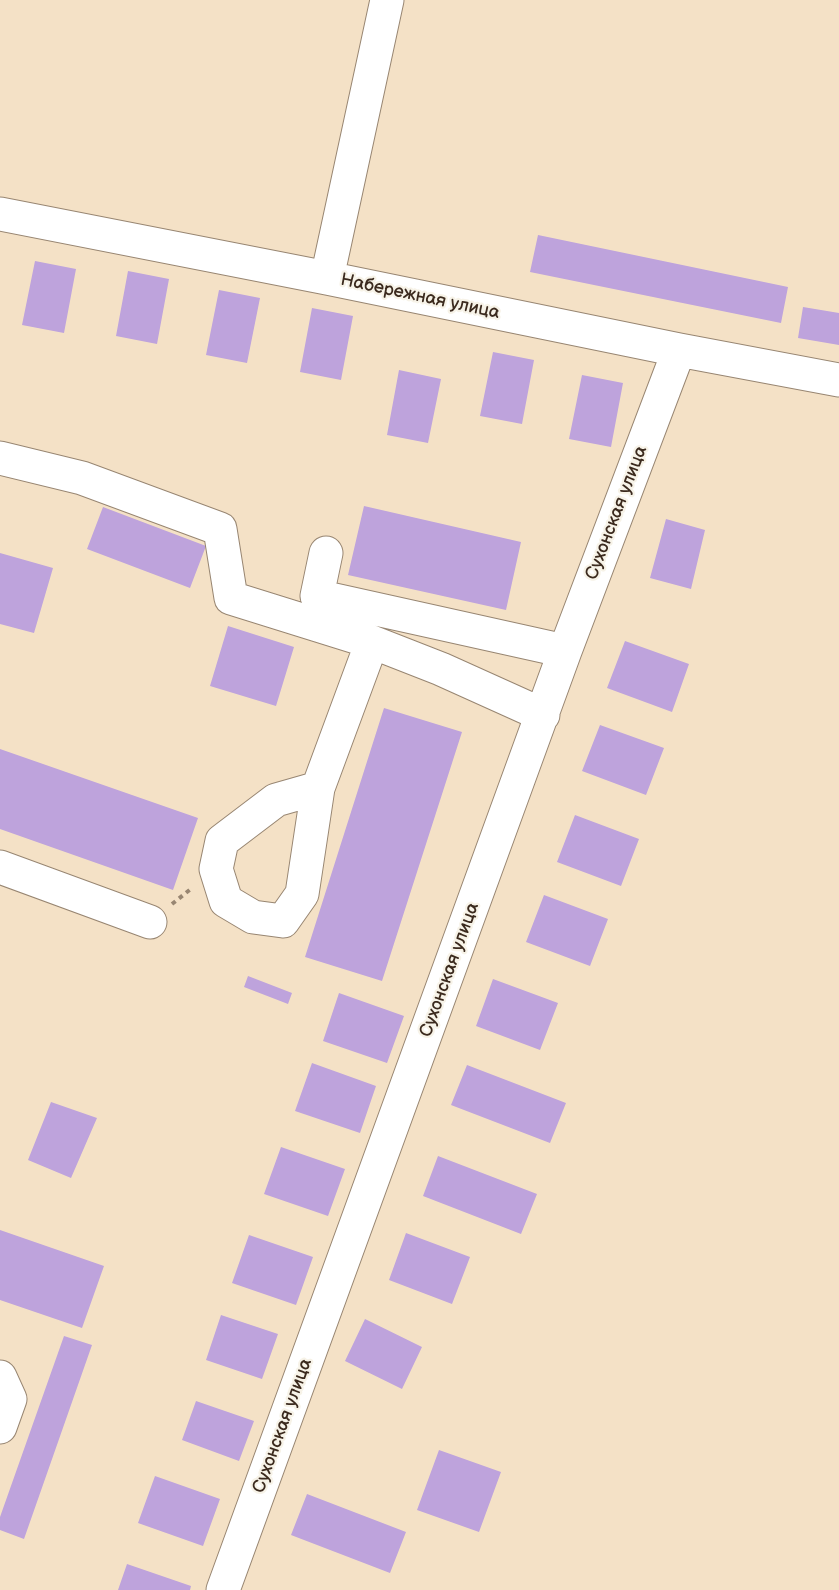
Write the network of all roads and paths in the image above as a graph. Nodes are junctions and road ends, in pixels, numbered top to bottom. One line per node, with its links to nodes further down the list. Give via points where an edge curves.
1 (387, 0): 3 (street)
2 (0, 214): 3 (street, Набережная улица)
3 (327, 278): 4 (street, Набережная улица)
4 (679, 350): 5 (street, Набережная улица); 9 (street, Сухонская улица)
5 (839, 380)
6 (0, 458): 8 (street, via 82,478 220,529 231,597)
7 (326, 553): 9 (street, via 317,596)
8 (372, 642): 10 (street); 11 (street)
9 (566, 651): 10 (street, Сухонская улица)
10 (543, 715): 17 (street, Сухонская улица)
11 (318, 788): 13 (street, via 276,800 222,841); 13 (street, via 302,894 283,921 254,917 226,901)
12 (0, 867): 14 (street)
13 (216, 869): 14 (path)
14 (150, 922)
15 (0, 1377): 16 (street, via 10,1399)
16 (0, 1427)
17 (222, 1590)

